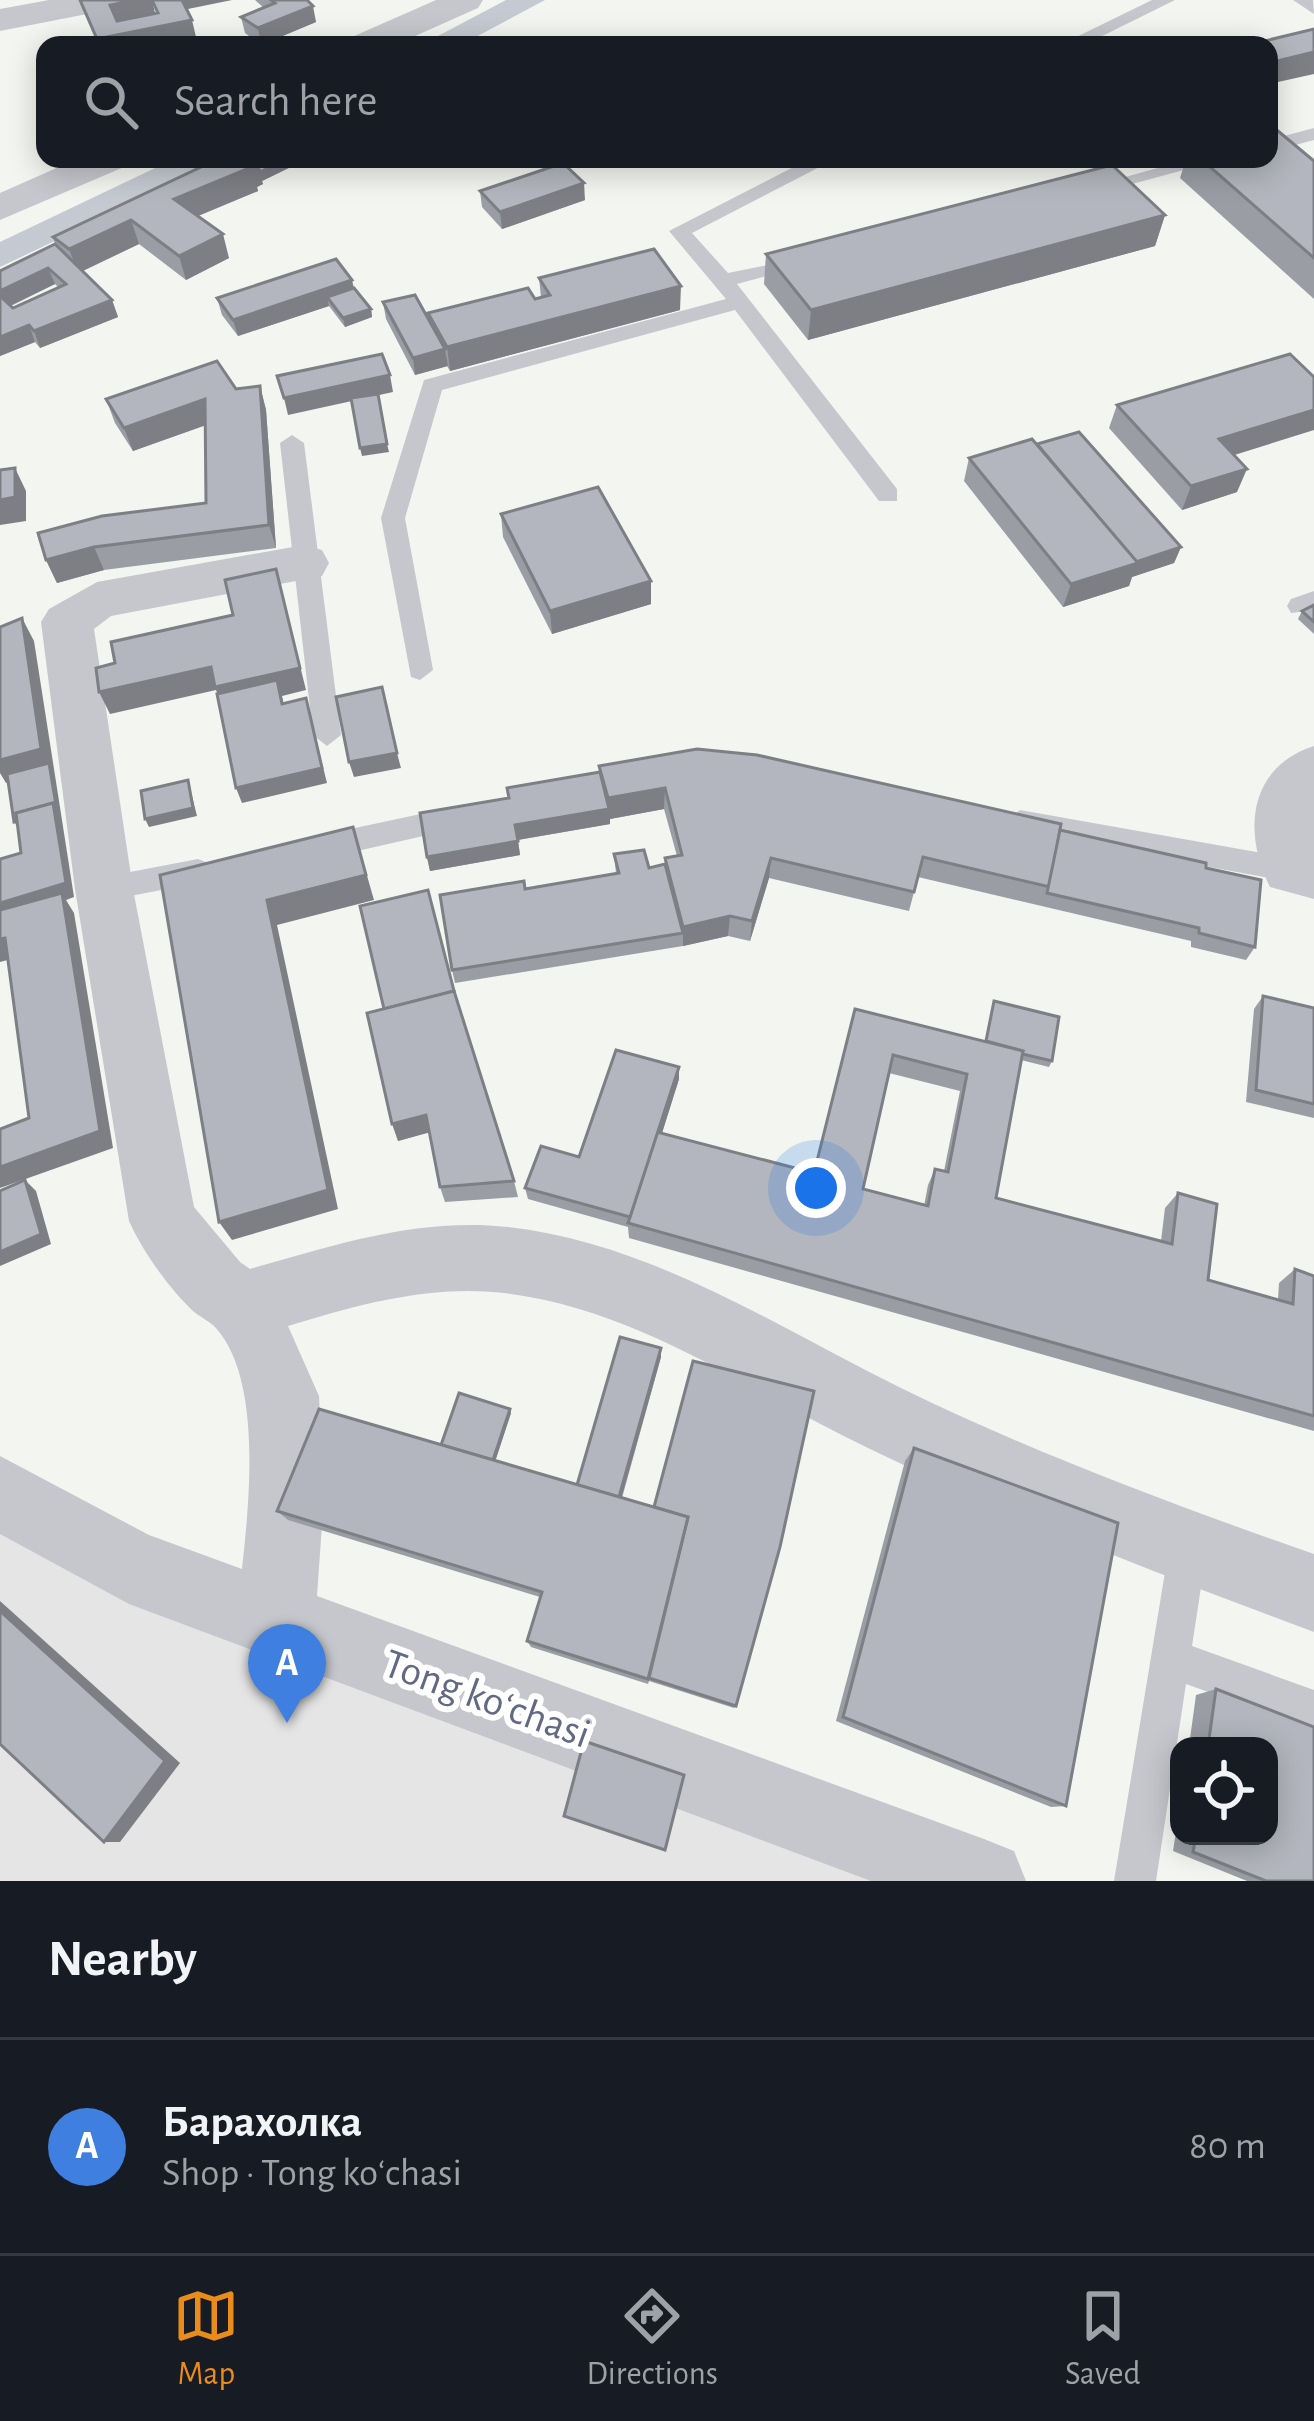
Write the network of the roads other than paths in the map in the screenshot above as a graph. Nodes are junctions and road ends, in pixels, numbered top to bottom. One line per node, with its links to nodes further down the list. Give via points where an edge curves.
1 (105, 0): 6 (street)
2 (465, 0): 7 (street)
3 (1166, 0): 8 (lane)
4 (1302, 0): 5 (lane)
5 (1314, 9)
6 (0, 20)
7 (385, 36)
8 (1088, 36)
9 (1314, 134): 10 (lane)
10 (1278, 144)
11 (90, 168): 17 (street)
12 (807, 168): 19 (lane, via 679,231)
13 (1116, 168): 15 (lane)
14 (1178, 168): 15 (lane)
15 (1130, 180): 16 (lane)
16 (1062, 196)
17 (0, 208)
18 (836, 253): 19 (lane)
19 (723, 281): 20 (lane)
20 (740, 302): 22 (lane); 24 (lane, via 432,386 393,518)
21 (292, 443): 23 (lane)
22 (888, 495)
23 (304, 563): 25 (lane); 32 (street, via 97,601 67,622)
24 (420, 670)
25 (327, 734)
26 (1314, 768): 31 (street, via 1283,796)
27 (493, 807): 29 (lane)
28 (996, 817): 31 (lane)
29 (282, 854)
30 (238, 863): 32 (lane)
31 (1303, 872)
32 (104, 889): 33 (street, via 163,1221)
33 (242, 1305): 35 (street, via 412,1257 511,1260 554,1271 617,1288 757,1347 876,1414); 37 (street, via 283,1396 287,1496)
34 (0, 1493): 37 (street, Tong koʻchasi, via 129,1566)
35 (1188, 1548): 36 (street); 38 (lane)
36 (1314, 1593)
37 (276, 1622): 40 (street, Tong koʻchasi)
38 (1172, 1659): 39 (lane); 41 (lane)
39 (1314, 1710)
40 (984, 1881)
41 (1135, 1881)

